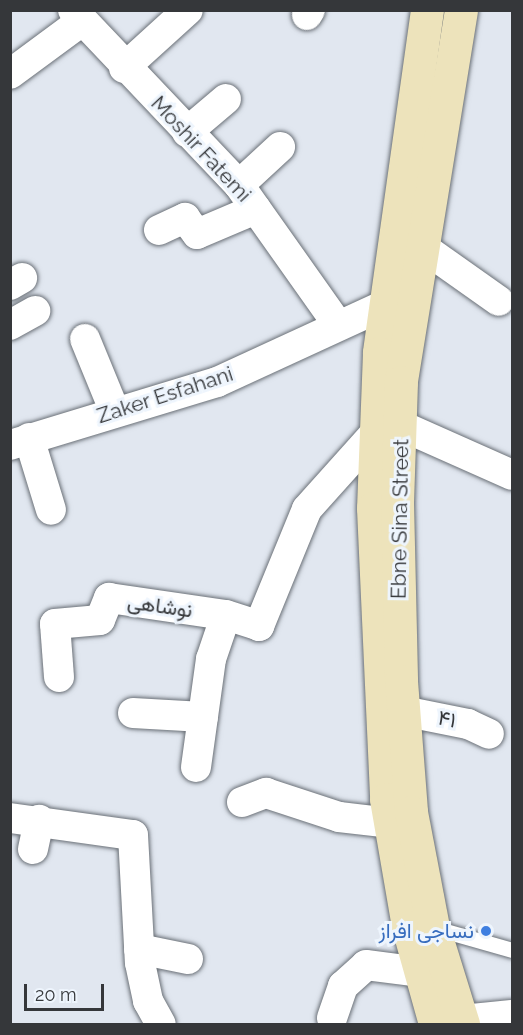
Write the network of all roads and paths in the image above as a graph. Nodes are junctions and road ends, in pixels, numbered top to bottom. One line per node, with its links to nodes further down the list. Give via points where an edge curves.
1 (188, 10): 5 (street)
2 (428, 10): 13 (main road, Ebne Sina Street)
3 (456, 13): 12 (main road, Ebne Sina Street)
4 (77, 16): 5 (street, Moshir Fatemi); 6 (street)
5 (124, 68): 8 (street, Moshir Fatemi)
6 (10, 74)
7 (226, 99): 8 (street)
8 (187, 132): 10 (street, Moshir Fatemi)
9 (280, 147): 10 (street)
10 (248, 197): 11 (street, via 198,234 185,218); 15 (street, Moshir Fatemi)
11 (159, 230)
12 (421, 246): 13 (main road, Ebne Sina Street); 14 (street)
13 (401, 297): 15 (street, Zaker Esfahani); 18 (main road, Ebne Sina Street)
14 (499, 301)
15 (338, 325): 17 (street, Zaker Esfahani, via 217,382)
16 (85, 339): 17 (street)
17 (115, 412): 19 (street, Zaker Esfahani)
18 (389, 429): 20 (street); 22 (street, via 307,509 259,626); 24 (main road, Ebne Sina Street, via 397,502); 31 (main road, Ebne Sina Street, via 376,664)
19 (20, 442): 21 (street)
20 (513, 475)
21 (51, 510)
22 (226, 615): 23 (street, نوشاهی, via 109,598 100,620 55,624); 26 (street, via 211,659)
23 (59, 677)
24 (403, 711): 27 (street, ۴۱, via 468,724); 33 (main road, Ebne Sina Street, via 411,812)
25 (133, 713): 26 (street)
26 (203, 717): 28 (street)
27 (489, 734)
28 (196, 767)
29 (242, 801): 31 (street, via 266,793 339,817)
30 (25, 819): 32 (street); 34 (street, via 133,834)
31 (390, 823): 37 (main road, Ebne Sina Street)
32 (33, 849)
33 (433, 927): 35 (lane); 40 (main road, Ebne Sina Street)
34 (139, 949): 36 (street); 41 (street, via 148,1001)
35 (513, 950)
36 (188, 959)
37 (420, 972): 39 (street, via 366,965 343,986); 40 (main road, Ebne Sina Street)
38 (513, 1015): 40 (street)
39 (332, 1018)
40 (454, 1023)
41 (161, 1024)

